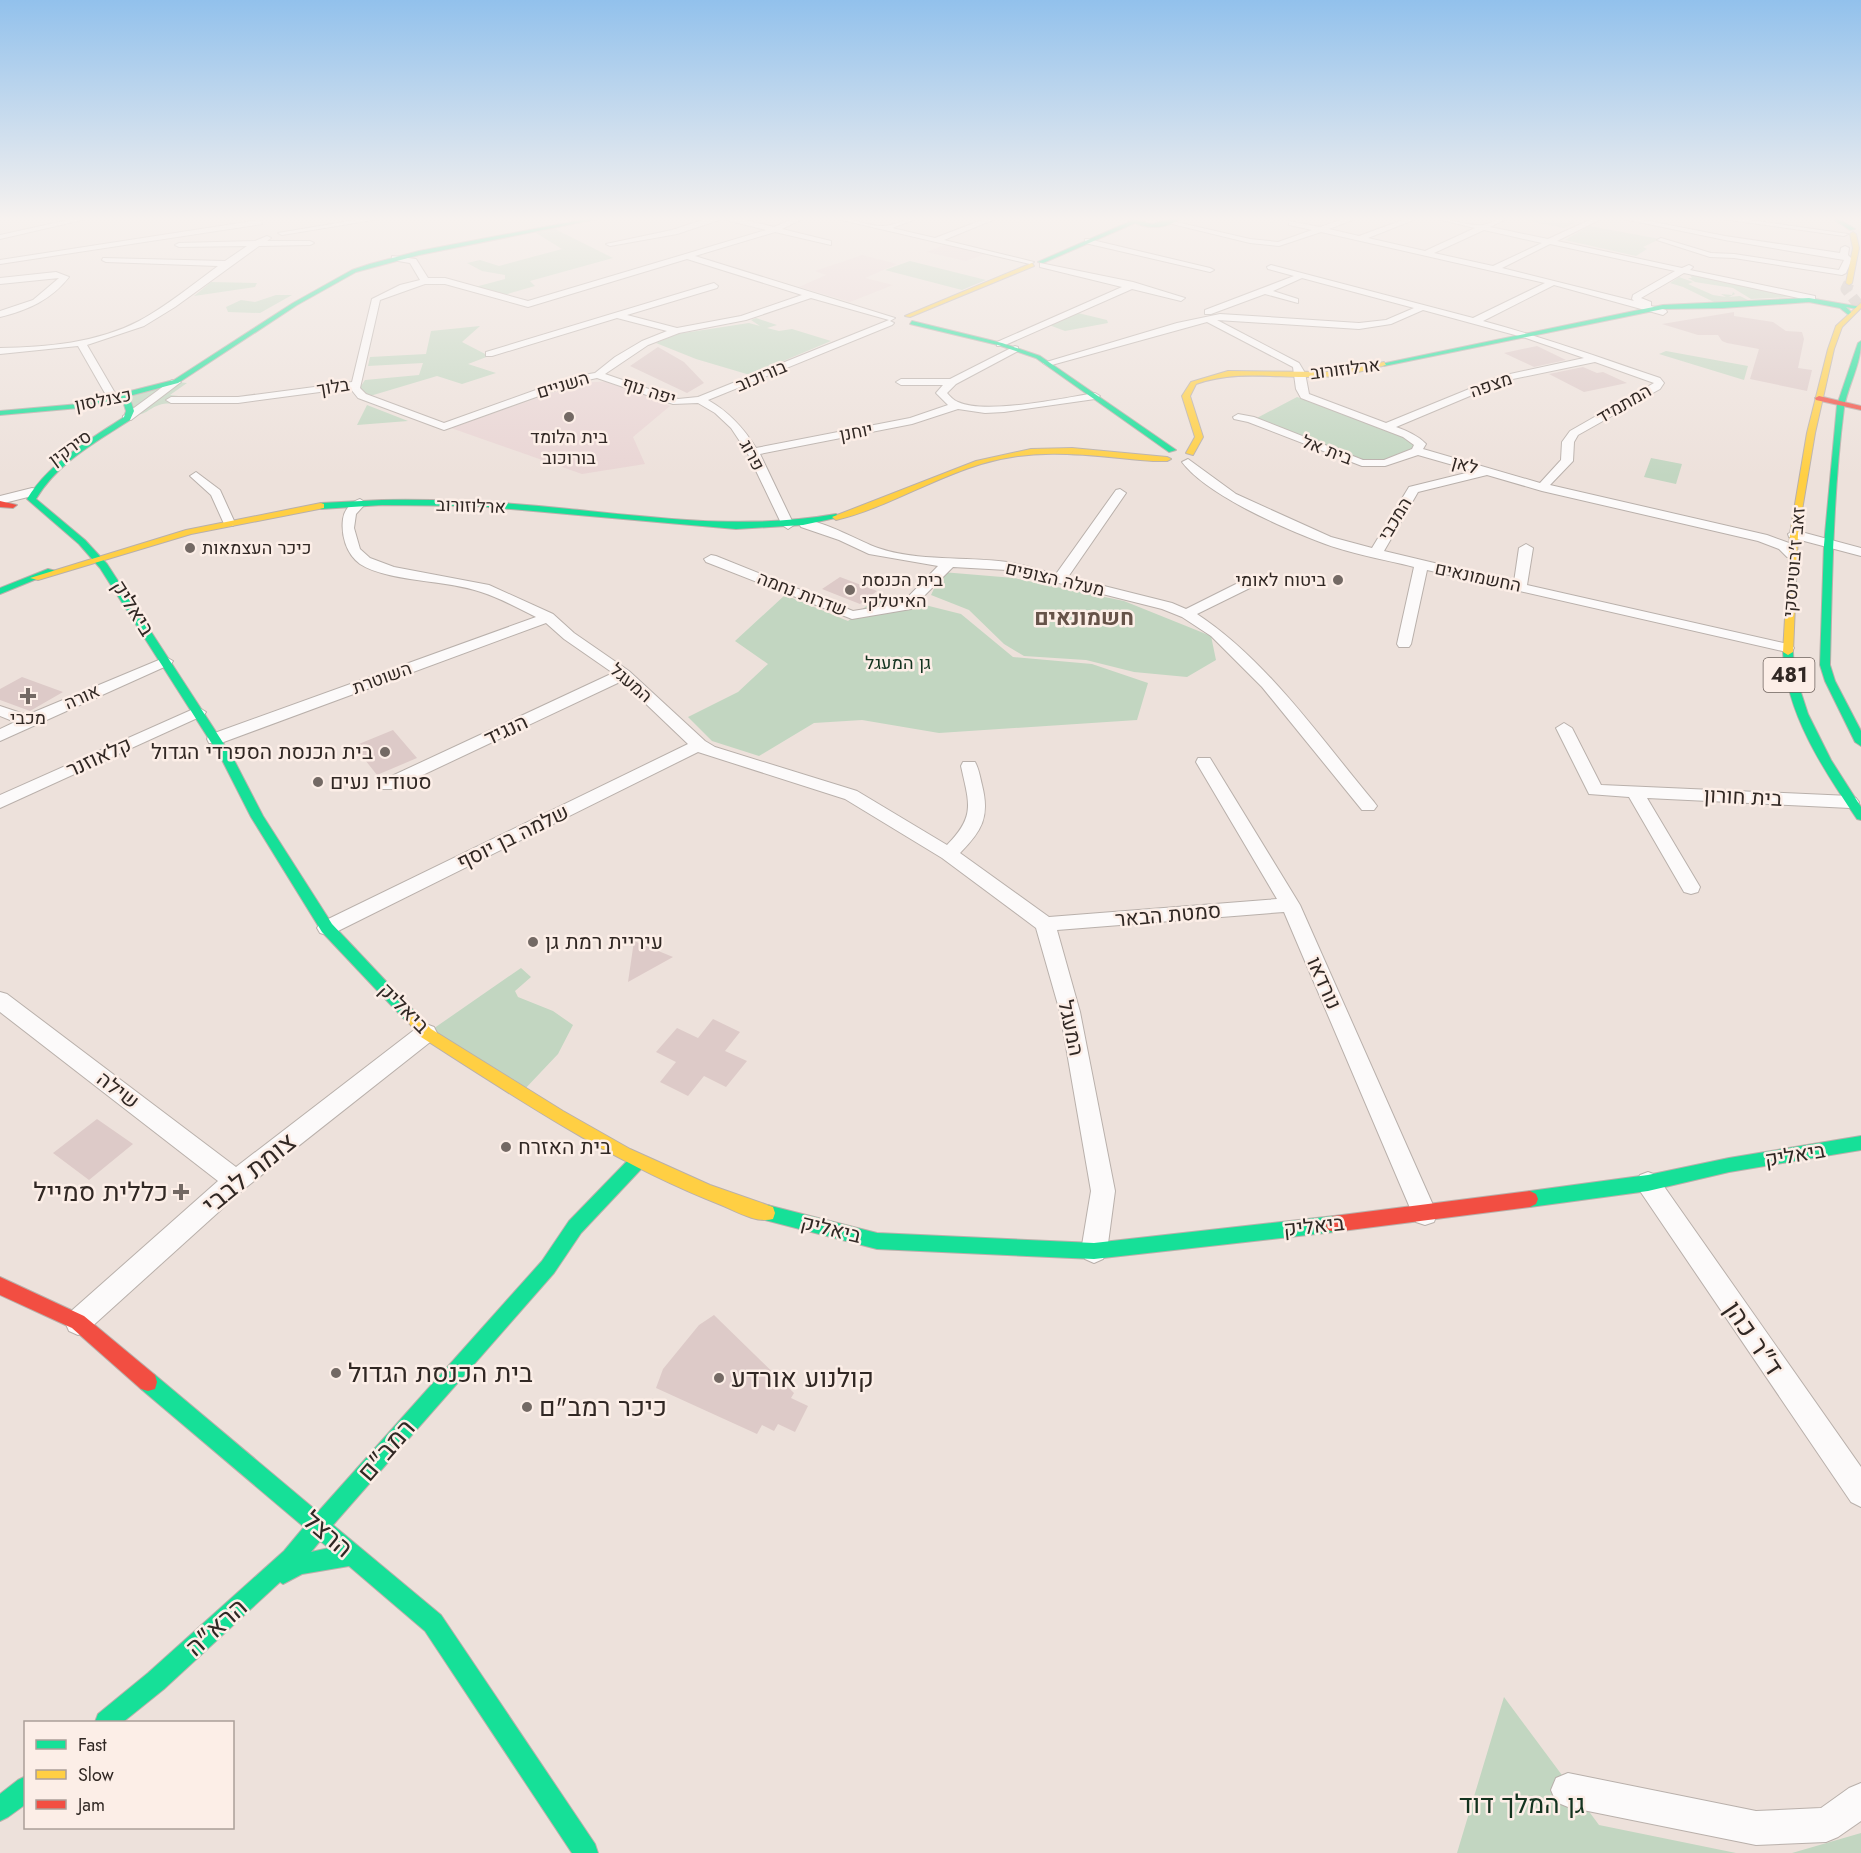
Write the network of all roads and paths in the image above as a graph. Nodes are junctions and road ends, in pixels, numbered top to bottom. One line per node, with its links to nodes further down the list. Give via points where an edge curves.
1 (31, 303): 20 (street)
2 (173, 303): 31 (street, via 127,330)
3 (296, 303): 39 (street, כצנלסון)
4 (375, 303): 45 (street, בלוך)
5 (656, 303): 21 (street)
6 (785, 303): 28 (street, השניים, via 743,318)
7 (837, 303): 23 (street)
8 (947, 303): 24 (street)
9 (1091, 303): 33 (street)
10 (1236, 303): 22 (street)
11 (1410, 303): 18 (street, המתמיד)
12 (1510, 303): 25 (street)
13 (1629, 303): 26 (street, ארלוזורוב)
14 (1632, 303): 19 (street, ארלוזורוב)
15 (1750, 303): 19 (street, ארלוזורוב)
16 (1841, 303): 17 (street, ארלוזורוב)
17 (1859, 306): 49 (street, זאב ז'בוטינסקי / 481, via 1839,326)
18 (1424, 307): 22 (street, via 1388,322 1359,326); 25 (street, המתמיד)
19 (1658, 310): 26 (street, ארלוזורוב)
20 (0, 314)
21 (617, 315): 28 (street); 36 (street)
22 (1209, 315): 38 (street); 41 (street, via 1290,361)
23 (890, 320): 24 (street); 52 (street, בורוכוב)
24 (910, 320): 33 (street)
25 (1475, 321): 27 (street, המתמיד)
26 (1575, 326): 29 (street, ארלוזורוב)
27 (1500, 327): 29 (street, המתמיד); 30 (street)
28 (677, 330): 40 (street, השניים, via 645,343)
29 (1529, 336): 30 (street, ארלוזורוב); 37 (street, המתמיד)
30 (1515, 339): 41 (street, ארלוזורוב, via 1349,372)
31 (81, 343): 35 (street); 48 (street)
32 (1861, 343): 50 (street, זאב ז'בוטינסקי / 481)
33 (1000, 344): 34 (street)
34 (1015, 349): 38 (street); 44 (street)
35 (0, 351)
36 (489, 354)
37 (1598, 359): 60 (street, מצפה, via 1505,378); 67 (street, המתמיד, via 1659,383 1574,433 1568,442 1567,461)
38 (1048, 363): 47 (street)
39 (199, 366): 42 (street, כצנלסון); 48 (street, כצנלסון)
40 (598, 375): 45 (street, השניים, via 576,379 444,427 362,396 355,389); 52 (street, יפה נוף, via 677,402)
41 (1301, 375): 60 (street, via 1305,396); 64 (street, ארלוזורוב, via 1233,372 1194,380 1185,398 1199,436)
42 (176, 382): 46 (street, כצנלסון); 59 (street, סירקין)
43 (901, 382): 44 (street)
44 (952, 382): 55 (street, via 941,393)
45 (357, 384): 51 (street, בלוך, via 238,400)
46 (125, 396): 48 (street); 59 (street, via 130,411)
47 (1095, 396): 55 (street, via 977,409); 63 (street)
48 (109, 397): 54 (street, כצנלסון); 57 (street, כצנלסון, via 35,411); 70 (street, סירקין, via 107,421)
49 (1819, 398): 50 (street); 75 (street, זאב ז'בוטינסקי / 481)
50 (1842, 399): 53 (street); 56 (street); 76 (street, זאב ז'בוטינסקי / 481)
51 (171, 400)
52 (700, 400): 62 (street, פרוג, via 723,414)
53 (1861, 401)
54 (0, 405)
55 (957, 406): 62 (street, יוחנן, via 912,421)
56 (1861, 408)
57 (0, 413)
58 (1238, 417): 61 (street, בית אל, via 1362,463 1385,464)
59 (127, 418): 68 (street, סירקין)
60 (1388, 426): 61 (street, via 1420,444)
61 (1417, 451): 65 (street, לאן)
62 (753, 452): 74 (street, פרוג)
63 (1170, 455): 64 (street, ארלוזורוב); 73 (street, ארלוזורוב, via 1134,458 1070,450 1003,454 964,465 864,509)
64 (1189, 457): 80 (street, החשמונאים, via 1197,472 1232,497 1326,540)
65 (1487, 472): 67 (street, לאן); 80 (street, המכבי, via 1413,490)
66 (196, 476): 72 (street, via 216,493)
67 (1542, 488): 81 (street, לאן, via 1762,538 1784,546)
68 (32, 492): 70 (street, סירקין); 82 (street, ביאליק, via 31,500)
69 (1120, 493): 86 (street)
70 (6, 501): 82 (street, ביאליק)
71 (360, 503): 72 (street, ארלוזורוב); 74 (street, ארלוזורוב, via 496,506 762,528); 91 (street, המעגל, via 350,513 348,528 354,550 365,561 391,570 484,588)
72 (223, 524): 82 (street, ארלוזורוב)
73 (805, 524): 74 (street, ארלוזורוב); 84 (street, מעלה הצופים, via 874,551)
74 (788, 525)
75 (1794, 534): 76 (street); 81 (street, זאב ז'בוטינסקי / 481)
76 (1828, 542): 77 (street); 79 (street); 102 (street, זאב ז'בוטינסקי / 481, via 1825,664)
77 (1861, 546)
78 (1526, 548): 88 (street)
79 (1861, 552)
80 (1376, 553): 85 (street, החשמונאים)
81 (1792, 554): 93 (street, זאב ז'בוטינסקי / 481)
82 (97, 555): 89 (street, ארלוזורוב); 94 (street, ביאליק)
83 (711, 559): 84 (street, שדרות נחמה, via 852,615 906,606)
84 (949, 563): 86 (street, מעלה הצופים, via 1007,566)
85 (1421, 565): 88 (street, החשמונאים); 92 (street)
86 (1060, 579): 90 (street, מעלה הצופים)
87 (1255, 580): 90 (street)
88 (1520, 586): 93 (street, החשמונאים)
89 (0, 591)
90 (1187, 614): 109 (street, מעלה הצופים, via 1216,633 1267,684)
91 (548, 616): 95 (street, המעגל, via 569,636); 101 (street, השוטרת)
92 (1404, 644)
93 (1787, 648): 110 (street, זאב ז'בוטינסקי / 481, via 1789,678 1822,752)
94 (166, 661): 97 (street, ביאליק); 98 (street, אורה)
95 (624, 674): 103 (street, המעגל); 106 (street, הנגיד)
96 (0, 711): 98 (street)
97 (198, 712): 101 (street, ביאליק); 108 (street, קלאוזנר)
98 (28, 721): 100 (street, אורה)
99 (1564, 728): 107 (street, בית חורון, via 1594,790)
100 (0, 736)
101 (215, 739): 115 (street, ביאליק, via 256,817)
102 (1861, 742)
103 (699, 745): 111 (street, המעגל, via 851,795); 115 (street, שלמה בן יוסף)
104 (1204, 762): 113 (street, נורדאו)
105 (969, 766): 111 (street, via 978,816 973,828)
106 (387, 785)
107 (1635, 792): 110 (street, בית חורון); 112 (street)
108 (0, 802)
109 (1368, 806)
110 (1856, 809)
111 (948, 854): 114 (street, המעגל)
112 (1692, 887)
113 (1290, 905): 114 (street, סמטת הבאר); 122 (street, נורדאו)
114 (1044, 924): 124 (street, המעגל, via 1070,1012 1103,1191)
115 (327, 928): 117 (street, ביאליק)
116 (0, 1000): 120 (street, שילה)
117 (426, 1033): 119 (street, ביאליק, via 582,1131); 120 (street, צומת לבבי)
118 (1861, 1143): 121 (street, ביאליק)
119 (638, 1161): 124 (street, ביאליק, via 648,1173 746,1208 877,1241); 125 (street, רמב"ם, via 575,1227)
120 (236, 1180): 127 (street, צומת לבבי)
121 (1648, 1183): 122 (street, ביאליק); 128 (street, ד"ר כהן)
122 (1425, 1214): 124 (street, ביאליק)
123 (588, 1234): 125 (street, רמב"ם)
124 (1094, 1251)
125 (548, 1267): 129 (street, רמב"ם)
126 (0, 1286): 127 (street, הרצל)
127 (78, 1322): 129 (street, הרצל)
128 (1860, 1497)
129 (320, 1525): 130 (street, הרצל); 131 (street, הרא"ה)
130 (352, 1555): 131 (street, via 299,1563); 137 (street, הרצל, via 433,1623)
131 (266, 1583): 132 (street, הרא"ה)
132 (107, 1721)
133 (24, 1790): 136 (street)
134 (1568, 1790): 135 (street, via 1756,1828 1826,1825)
135 (1861, 1800)
136 (0, 1809)
137 (586, 1853)

